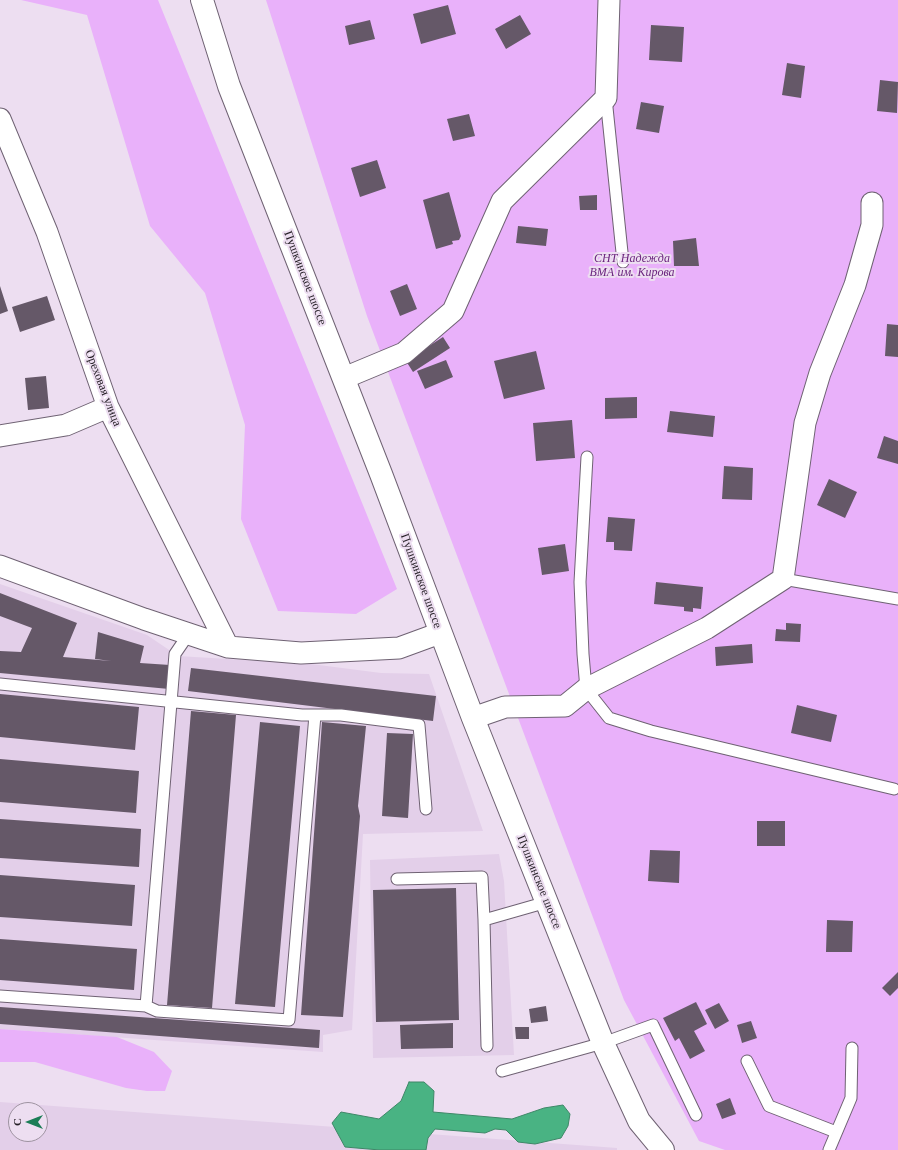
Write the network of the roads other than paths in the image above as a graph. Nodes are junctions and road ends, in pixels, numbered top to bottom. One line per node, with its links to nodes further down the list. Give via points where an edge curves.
1 (202, 0): 7 (main road, Пушкинское шоссе, via 229,86)
2 (609, 0): 3 (street)
3 (606, 98): 6 (lane); 7 (street, via 502,201 453,311 404,353)
4 (0, 119): 8 (street, Ореховая улица, via 47,232)
5 (872, 203): 12 (street, via 872,225 855,285 820,373 804,423)
6 (623, 262)
7 (344, 378): 14 (main road, Пушкинское шоссе)
8 (108, 406): 9 (street, via 66,425); 16 (street, Ореховая улица)
9 (0, 436)
10 (587, 457): 18 (lane, via 580,582)
11 (0, 566): 15 (street)
12 (783, 579): 13 (lane); 18 (street, via 707,628)
13 (898, 599)
14 (440, 633): 16 (street, via 399,648 301,653); 21 (main road, Пушкинское шоссе)
15 (188, 635): 16 (street); 19 (lane, via 175,654)
16 (228, 647)
17 (0, 684): 19 (lane)
18 (586, 689): 21 (street, via 565,706 505,707); 22 (lane, via 609,718 651,731)
19 (172, 701): 20 (lane); 28 (lane)
20 (315, 715): 23 (lane, via 341,715 420,725); 28 (lane, via 288,1020 156,1011)
21 (473, 718): 25 (main road, Пушкинское шоссе)
22 (894, 789)
23 (426, 809)
24 (397, 879): 26 (lane, via 482,877)
25 (547, 902): 26 (lane); 29 (main road, Пушкинское шоссе)
26 (484, 920): 30 (lane)
27 (0, 996): 28 (lane)
28 (146, 1006)
29 (603, 1044): 33 (lane); 34 (lane, via 653,1025); 36 (main road, Пушкинское шоссе, via 639,1121)
30 (487, 1046)
31 (852, 1048): 35 (lane, via 851,1098)
32 (747, 1061): 35 (lane, via 769,1106)
33 (502, 1071)
34 (696, 1115)
35 (836, 1132): 37 (lane)
36 (663, 1150)
37 (828, 1150)

